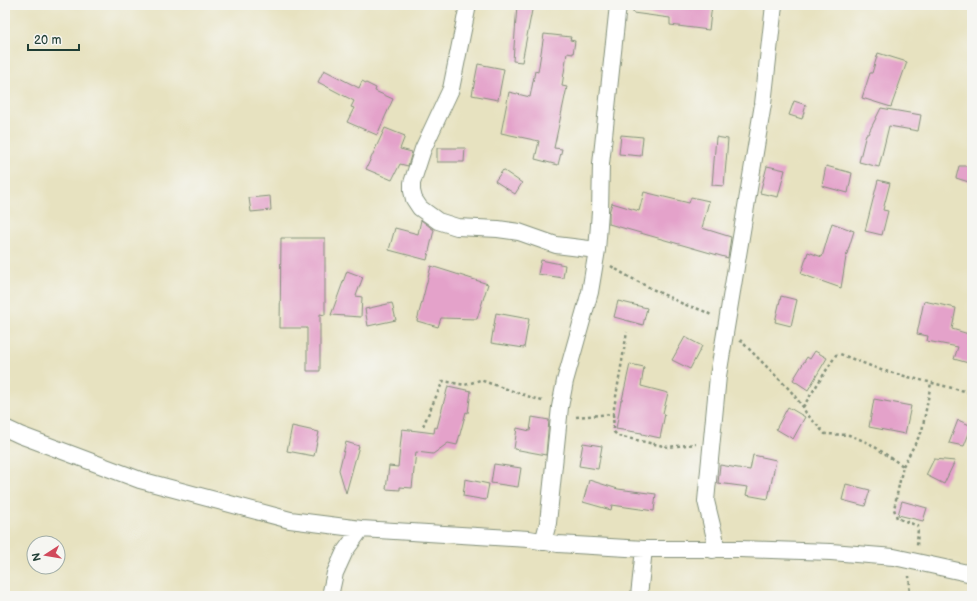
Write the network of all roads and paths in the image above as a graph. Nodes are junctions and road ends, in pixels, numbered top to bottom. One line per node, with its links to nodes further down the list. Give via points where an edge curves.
1 (468, 5): 4 (street, via 451,89 422,149 412,183 414,199 420,208 438,221 457,226 519,232 556,245)
2 (618, 5): 4 (street, via 601,164)
3 (774, 5): 5 (street, via 763,104)
4 (596, 252): 5 (path, via 619,271 686,305 706,311); 10 (street, via 590,292 565,381)
5 (726, 327): 9 (path, via 790,390); 14 (street, via 718,376)
6 (627, 332): 11 (path)
7 (931, 383): 8 (path); 9 (path, via 881,370 840,354 836,355); 15 (path, via 922,431)
8 (972, 393)
9 (803, 407): 15 (path, via 825,434 849,435 869,442)
10 (560, 413): 11 (path); 12 (path, via 480,380 465,385 443,381); 17 (street, via 548,523)
11 (613, 414): 14 (path, via 614,432 618,436 668,447)
12 (423, 426)
13 (5, 428): 16 (street, via 140,480 290,520)
14 (712, 443): 19 (street, via 706,501 715,538)
15 (903, 466): 20 (path, via 894,509 897,518 918,526)
16 (361, 530): 17 (street, via 529,539); 22 (street, via 345,551 335,573)
17 (543, 542): 18 (street)
18 (644, 549): 19 (street); 23 (street)
19 (713, 550): 20 (street, via 831,552)
20 (917, 561): 21 (street)
21 (972, 574)
22 (330, 596)
23 (639, 596)

